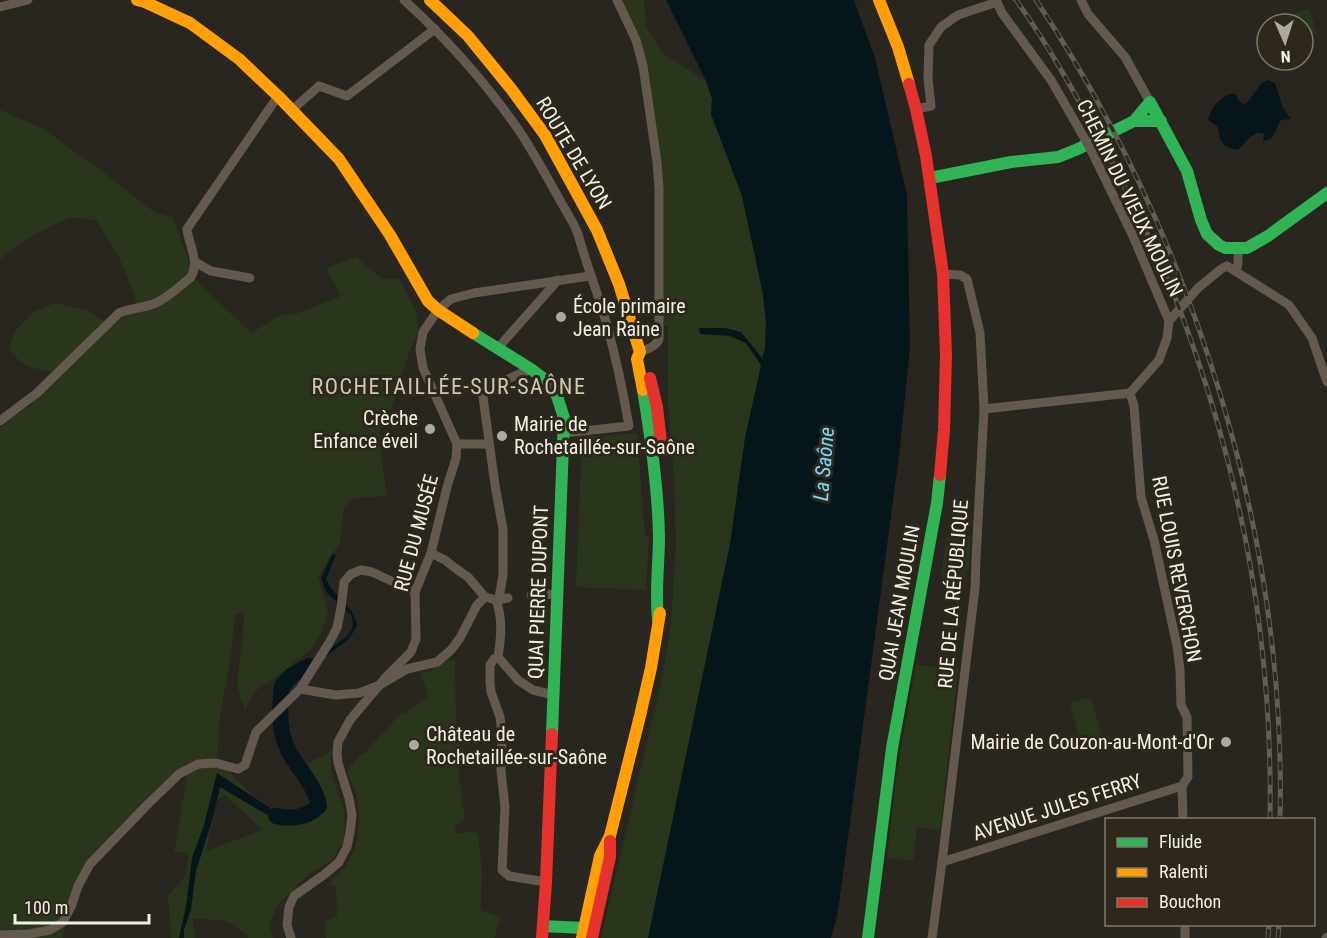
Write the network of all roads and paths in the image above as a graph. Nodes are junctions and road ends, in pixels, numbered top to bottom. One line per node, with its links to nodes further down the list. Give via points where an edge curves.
1 (28, 0): 9 (street)
2 (137, 0): 11 (main road, QUAI PIERRE DUPONT, via 190,23 239,59)
3 (404, 0): 10 (street)
4 (430, 0): 30 (main road, ROUTE DE LYON, via 468,36 545,135 597,230)
5 (617, 0): 30 (street, via 636,40 643,66 659,189 659,339)
6 (879, 0): 13 (main road, QUAI JEAN MOULIN)
7 (1081, 0): 12 (street, via 1088,15 1125,57)
8 (997, 1): 13 (street, via 958,15 941,27 929,45 931,106); 27 (street, CHEMIN DU VIEUX MOULIN, via 1051,80 1088,145)
9 (0, 7)
10 (435, 28): 14 (street, via 347,96 319,86); 23 (street, via 522,136 573,223)
11 (278, 96): 14 (main road, QUAI PIERRE DUPONT); 20 (street, via 187,229)
12 (1150, 102): 15 (main road); 16 (main road)
13 (916, 109): 17 (main road, QUAI JEAN MOULIN)
14 (292, 110): 26 (main road, QUAI PIERRE DUPONT, via 339,159 428,301)
15 (1134, 122): 16 (main road); 17 (main road, via 1058,157)
16 (1161, 122): 19 (main road, via 1187,171 1207,234 1219,245)
17 (930, 178): 22 (main road, QUAI JEAN MOULIN)
18 (1327, 193): 19 (main road, via 1268,236 1247,248)
19 (1231, 248): 21 (street)
20 (195, 262): 24 (street, via 211,271); 36 (street, via 191,277 158,302 119,313 37,393)
21 (1232, 268): 27 (street, via 1221,269 1198,288); 31 (street, via 1289,305 1312,338)
22 (943, 274): 35 (street, RUE DE LA RÉPUBLIQUE, via 967,279 980,333); 59 (main road, QUAI JEAN MOULIN, via 945,404 937,502 892,748)
23 (590, 276): 25 (street); 37 (street, via 617,362 629,426)
24 (250, 278)
25 (558, 280): 26 (street, via 474,293 451,299); 29 (street)
26 (438, 310): 29 (main road, QUAI PIERRE DUPONT); 38 (street, via 423,332 420,349 423,368)
27 (1169, 321): 34 (street, via 1159,360)
28 (1327, 348): 31 (street)
29 (497, 349): 32 (main road, QUAI PIERRE DUPONT)
30 (640, 352): 57 (main road, ROUTE DE LYON, via 658,513 658,619 651,668 610,836 610,857)
31 (1318, 355): 33 (street)
32 (531, 369): 37 (main road, QUAI PIERRE DUPONT, via 548,382 557,396); 39 (street, via 480,391)
33 (1327, 382)
34 (1130, 393): 35 (street); 51 (street, RUE LOUIS REVERCHON, via 1141,497 1177,646 1181,705 1187,717 1188,777)
35 (984, 409): 53 (street, RUE DE LA RÉPUBLIQUE, via 975,588)
36 (0, 420)
37 (564, 433): 42 (main road, QUAI PIERRE DUPONT)
38 (457, 444): 39 (street); 40 (street, RUE DU MUSÉE)
39 (489, 444): 46 (street, via 503,529 503,575)
40 (431, 553): 41 (street, RUE DU MUSÉE); 44 (street, via 468,577)
41 (415, 592): 48 (street, RUE DU MUSÉE, via 416,639 411,652); 49 (street, via 372,572 361,570 351,574 344,582 337,628)
42 (558, 594): 43 (street); 50 (main road, QUAI PIERRE DUPONT)
43 (531, 595)
44 (485, 597): 46 (street); 48 (street, via 460,638 437,663 407,669)
45 (508, 598): 46 (street)
46 (496, 600): 47 (street, via 501,624)
47 (498, 657): 50 (street, via 518,680 533,690); 54 (street, via 490,665 491,692 502,734 502,870 509,876)
48 (380, 685): 49 (street, via 359,693 336,695); 58 (street, RUE DU MUSÉE, via 350,720 338,742 338,763 352,815 347,847 339,862 294,896 287,925)
49 (300, 689): 56 (street, via 256,732 245,765 238,769 216,763 198,764 179,774 148,804 90,864 63,922 50,930)
50 (554, 695): 54 (main road, QUAI PIERRE DUPONT)
51 (1182, 786): 52 (street, RUE LOUIS REVERCHON); 53 (street, AVENUE JULES FERRY)
52 (1183, 818)
53 (942, 862): 60 (street, RUE DE LA RÉPUBLIQUE)
54 (546, 882): 55 (main road, QUAI PIERRE DUPONT)
55 (542, 932): 57 (main road)
56 (0, 935)
57 (586, 935)
58 (291, 938)
59 (868, 938)
60 (932, 938)

